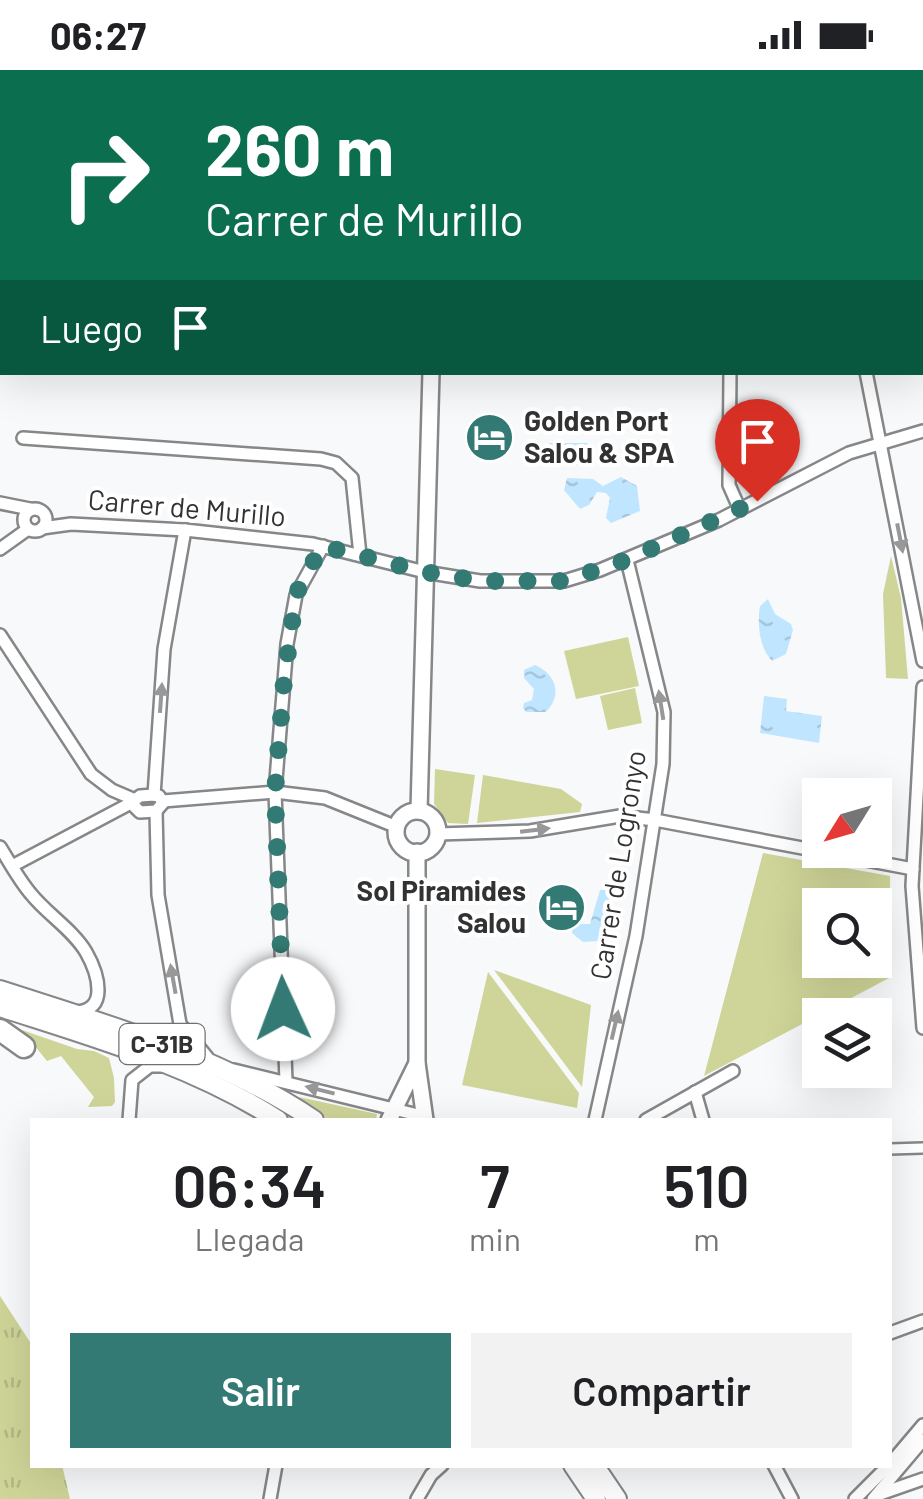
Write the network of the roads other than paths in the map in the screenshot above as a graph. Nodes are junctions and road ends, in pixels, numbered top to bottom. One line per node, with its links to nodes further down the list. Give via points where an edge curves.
1 (432, 375): 16 (street)
2 (730, 375): 8 (street, via 729,485)
3 (867, 375): 6 (street)
4 (923, 432): 6 (street, Carrer de Murillo)
5 (23, 438): 14 (street, via 336,463 352,478)
6 (882, 442): 8 (street, Carrer de Murillo); 18 (street, one-way to 18)
7 (3, 504): 9 (street)
8 (740, 510): 15 (street, Carrer de Murillo)
9 (27, 519): 10 (street, Carrer de Murillo, via 36,531); 10 (street, via 41,510); 13 (street)
10 (44, 522): 11 (street, Carrer de Murillo)
11 (185, 530): 12 (street, Carrer de Murillo); 22 (street, one-way to 11, via 164,648)
12 (322, 546): 14 (street, Carrer de Murillo); 20 (street, via 296,594)
13 (0, 549)
14 (360, 554): 16 (street, Carrer de Murillo)
15 (626, 560): 16 (street, Carrer de Murillo, via 564,581 480,581); 24 (street, Carrer de Logronyo, one-way to 15, via 664,712)
16 (425, 572): 23 (street)
17 (0, 635): 21 (street, via 91,774)
18 (923, 662)
19 (923, 688): 30 (street)
20 (275, 792): 22 (street); 25 (street, via 326,798); 42 (street)
21 (132, 801): 22 (street); 29 (street)
22 (158, 803): 40 (street, one-way to 22, via 180,1024 158,895)
23 (419, 811): 25 (street); 26 (street, via 431,816)
24 (654, 820): 26 (street, one-way to 24, via 530,831 620,816); 30 (street); 49 (street, Carrer de Logronyo, one-way to 24)
25 (397, 827): 28 (street, via 401,845)
26 (438, 834): 28 (street, via 433,845)
27 (0, 847): 29 (street)
28 (417, 852): 38 (street)
29 (12, 866): 34 (street, via 85,951 99,998 83,1012)
30 (913, 870): 31 (street)
31 (921, 969): 35 (street)
32 (0, 990): 34 (main road, C-31B)
33 (0, 1007): 39 (main road, C-31B)
34 (68, 1012): 40 (main road, C-31B)
35 (923, 1028)
36 (0, 1030): 37 (highway)
37 (24, 1047)
38 (416, 1063): 44 (street); 48 (street)
39 (172, 1066): 45 (street, via 150,1066 132,1080); 46 (main road, C-31B)
40 (220, 1066): 42 (street); 47 (main road, C-31B)
41 (733, 1071): 43 (street)
42 (286, 1081): 44 (street, one-way to 42)
43 (694, 1092): 50 (street); 51 (street)
44 (392, 1116): 48 (street)
45 (129, 1118)
46 (275, 1118)
47 (311, 1118)
48 (421, 1118)
49 (595, 1118)
50 (649, 1118)
51 (702, 1118)
52 (923, 1148): 53 (street)
53 (892, 1149)
54 (923, 1321): 55 (street)
55 (892, 1332)
56 (923, 1425): 58 (street)
57 (923, 1440): 66 (street)
58 (892, 1462)
59 (275, 1468): 67 (street)
60 (439, 1468): 68 (street)
61 (575, 1468): 69 (main road)
62 (596, 1468): 70 (main road)
63 (776, 1468): 71 (street)
64 (886, 1468): 72 (street)
65 (923, 1479): 66 (street)
66 (874, 1497)
67 (270, 1499)
68 (417, 1499)
69 (596, 1499)
70 (616, 1499)
71 (792, 1499)
72 (855, 1499)

